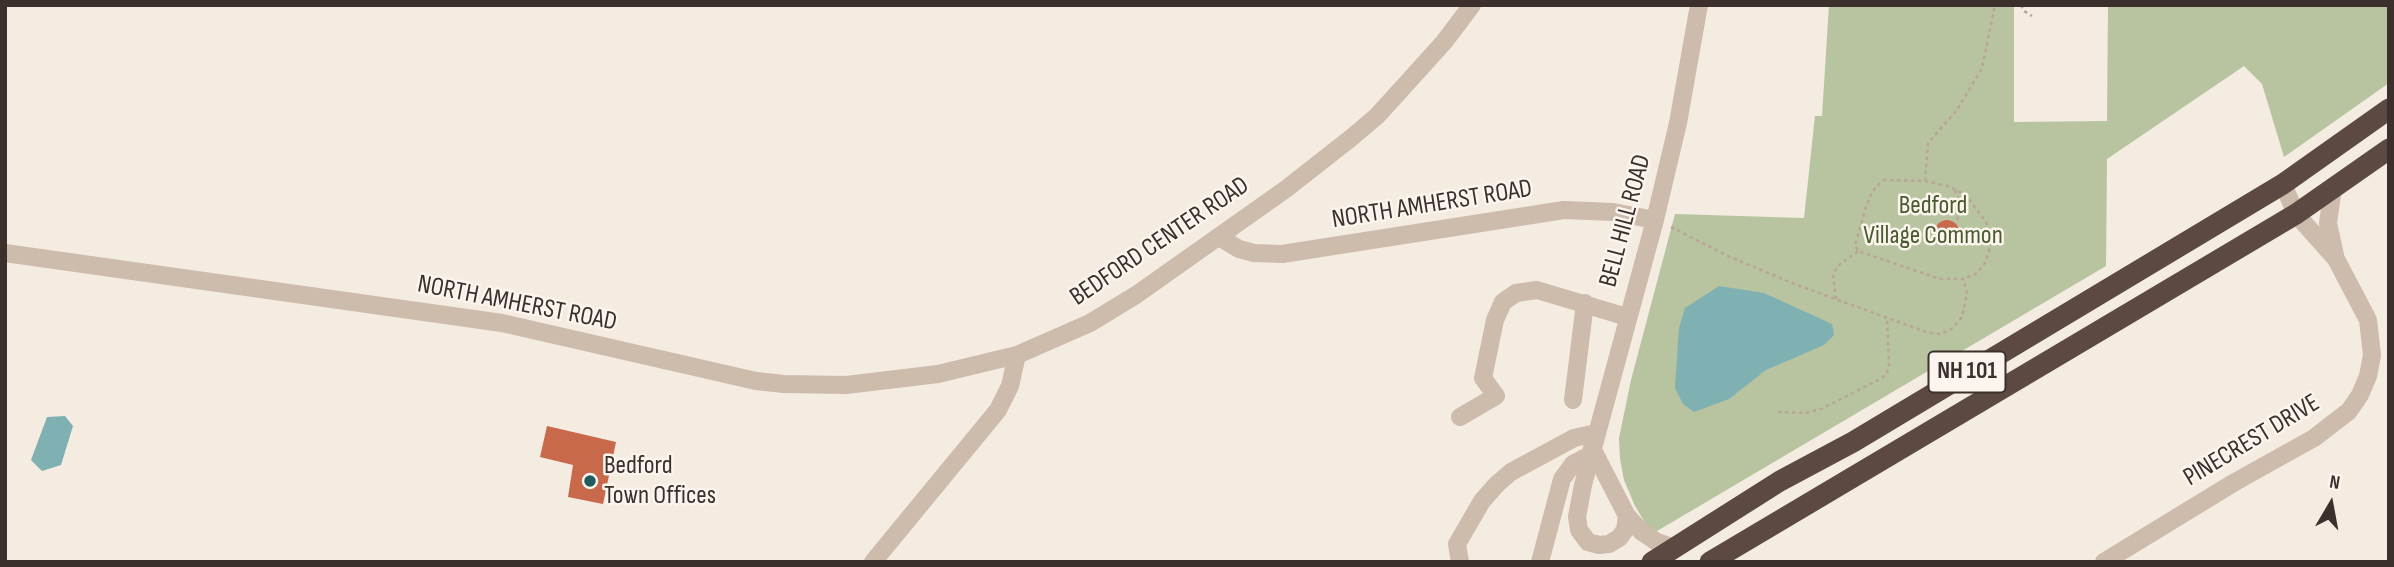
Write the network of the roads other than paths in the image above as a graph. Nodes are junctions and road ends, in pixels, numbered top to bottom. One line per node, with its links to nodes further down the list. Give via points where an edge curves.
1 (1472, 5): 9 (street, BEDFORD CENTER ROAD, via 1377,116)
2 (1699, 5): 8 (street, BELL HILL ROAD)
3 (2389, 109): 5 (highway, NH 101)
4 (2389, 149): 6 (highway, NH 101)
5 (2283, 184): 7 (street, PINECREST DRIVE); 19 (highway, NH 101, via 1853,442 1780,481)
6 (2333, 188): 7 (highway, NH 101); 11 (street, via 2328,223)
7 (2296, 214): 11 (street, PINECREST DRIVE); 24 (highway, NH 101)
8 (1655, 219): 9 (street, NORTH AMHERST ROAD, via 1564,210 1282,254 1239,249); 13 (street, BELL HILL ROAD)
9 (1219, 237): 14 (street, BEDFORD CENTER ROAD, via 1118,307)
10 (5, 253): 14 (street, NORTH AMHERST ROAD, via 502,323 729,376 784,384 875,383)
11 (2336, 258): 25 (street, PINECREST DRIVE, via 2368,320 2372,339 2368,376 2349,411 2314,439)
12 (1585, 303): 13 (street); 15 (street); 16 (street, via 1537,290 1516,293 1503,302 1483,377 1496,396)
13 (1628, 317): 17 (street, BELL HILL ROAD)
14 (1017, 355): 20 (street, via 1010,386 998,410)
15 (1573, 400)
16 (1460, 417)
17 (1592, 445): 18 (street); 18 (street, BELL HILL ROAD, via 1577,517 1579,530 1588,542 1609,544 1625,530); 21 (street, via 1574,438 1497,484 1457,544); 22 (street, via 1562,479)
18 (1627, 516): 19 (street, via 1657,542)
19 (1675, 548): 23 (highway, NH 101)
20 (873, 562)
21 (1460, 562)
22 (1539, 562)
23 (1652, 562)
24 (1710, 562)
25 (2104, 562)

